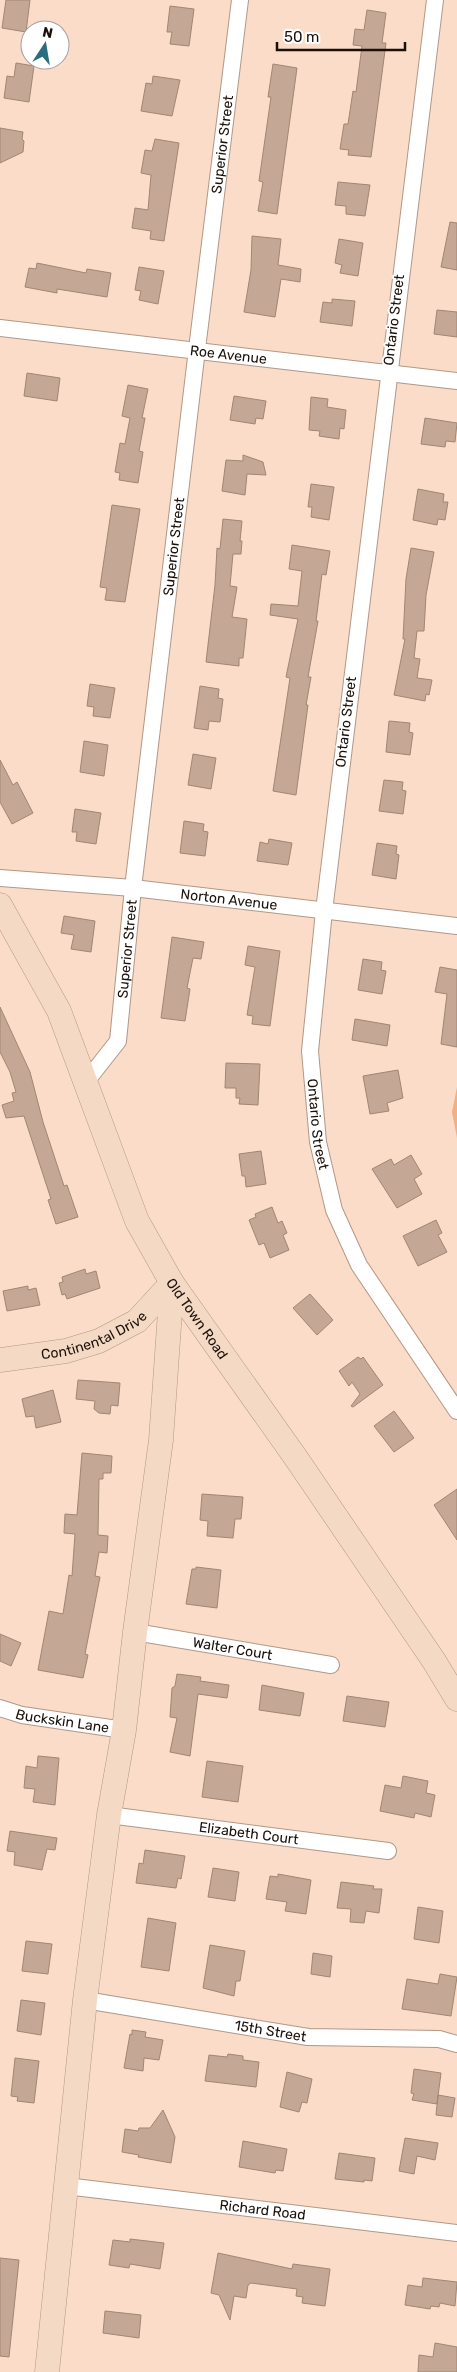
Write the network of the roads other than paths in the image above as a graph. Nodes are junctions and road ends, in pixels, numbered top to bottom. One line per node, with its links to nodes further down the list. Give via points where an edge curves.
1 (240, 0): 4 (street, Superior Street)
2 (435, 0): 5 (street, Ontario Street)
3 (0, 328): 4 (street, Roe Avenue)
4 (197, 350): 5 (street, Roe Avenue); 8 (street, Superior Street)
5 (388, 373): 6 (street, Roe Avenue); 10 (street, Ontario Street)
6 (457, 381)
7 (0, 878): 8 (street, Norton Avenue)
8 (133, 888): 10 (street, Norton Avenue); 12 (street, Superior Street, via 118,1041)
9 (0, 904): 12 (street, Old Town Road, via 59,1011)
10 (324, 912): 11 (street, Norton Avenue); 15 (street, Ontario Street, via 310,1051 318,1142 334,1210 359,1264)
11 (457, 926)
12 (85, 1082): 13 (street, Old Town Road, via 137,1221)
13 (172, 1283): 14 (street, Continental Drive, via 137,1321 99,1341 66,1351); 16 (street, via 161,1440); 18 (street, Old Town Road, via 296,1458)
14 (0, 1360)
15 (457, 1411)
16 (135, 1632): 17 (street, Walter Court); 20 (street)
17 (331, 1665)
18 (457, 1699)
19 (0, 1708): 20 (street, Buckskin Lane, via 22,1715)
20 (124, 1730): 21 (street)
21 (109, 1815): 22 (street, Elizabeth Court); 23 (street)
22 (388, 1851)
23 (85, 2000): 24 (street, 15th Street, via 308,2037 439,2039); 25 (street)
24 (457, 2044)
25 (66, 2186): 26 (street, Richard Road); 27 (street)
26 (457, 2233)
27 (47, 2372)

